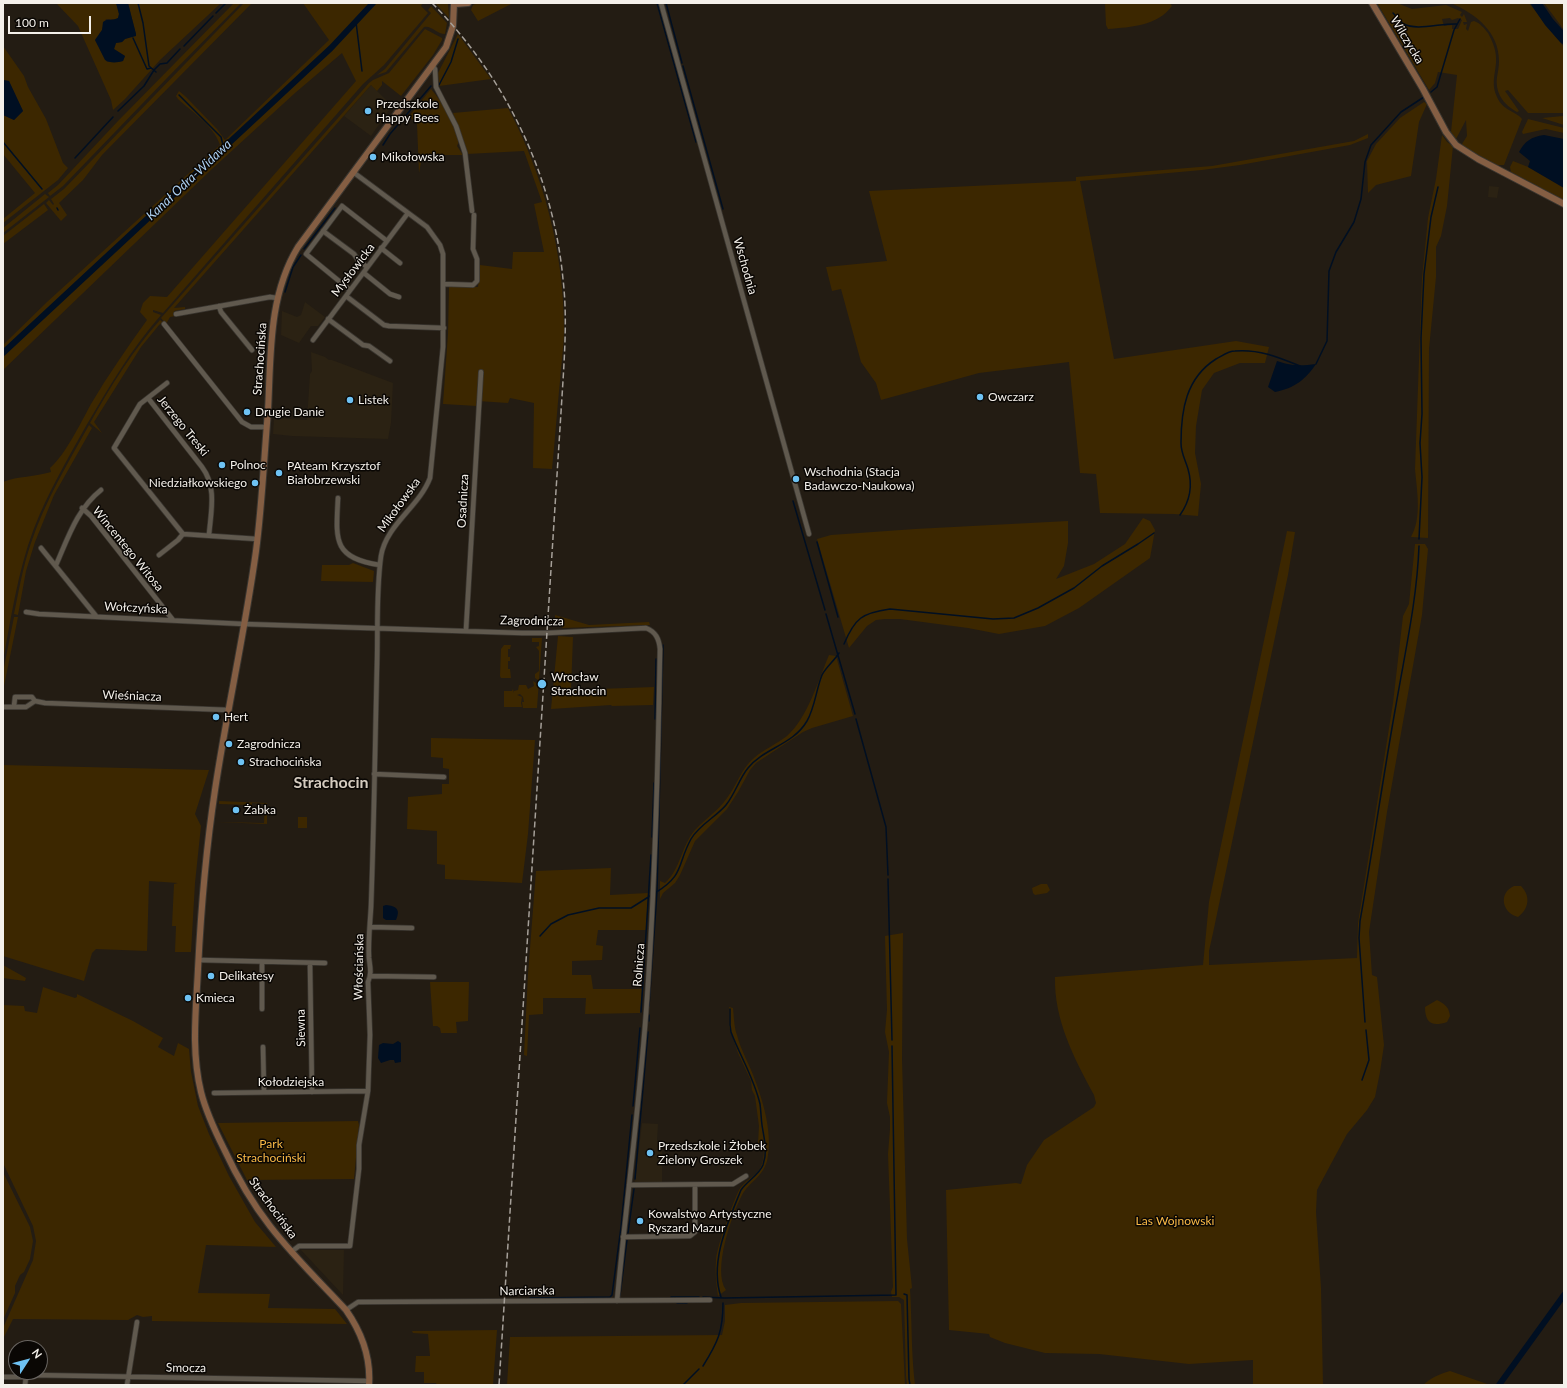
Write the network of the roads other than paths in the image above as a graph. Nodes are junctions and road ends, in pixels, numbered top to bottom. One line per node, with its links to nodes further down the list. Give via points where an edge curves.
1 (468, 3): 4 (main road)
2 (662, 3): 36 (street, Wschodnia)
3 (1372, 3): 7 (main road, Wilczycka, via 1456,145)
4 (455, 4): 5 (main road, Strachocińska, via 451,34 446,47)
5 (432, 65): 6 (main road, Strachocińska); 15 (street, via 435,69 436,87 456,126 465,153 473,213 472,249 477,260 477,281 472,284)
6 (353, 172): 8 (street, Mikołowska); 19 (main road, Strachocińska, via 293,255)
7 (1564, 204)
8 (408, 213): 10 (street, Mysłowicka); 15 (street, Mikołowska, via 427,227 440,245 443,254)
9 (323, 231): 10 (street, via 342,206); 13 (street); 16 (street, via 306,254)
10 (387, 241): 11 (street, Mysłowicka)
11 (381, 248): 12 (street); 13 (street, Mysłowicka)
12 (400, 263)
13 (367, 267): 14 (street, Mysłowicka)
14 (364, 272): 16 (street, Mysłowicka); 18 (street, via 390,294)
15 (444, 284): 24 (street, Mikołowska)
16 (350, 290): 17 (street, Mysłowicka)
17 (346, 296): 22 (street, Mysłowicka); 24 (street, via 384,325)
18 (399, 297)
19 (277, 298): 20 (street); 31 (main road, Strachocińska)
20 (219, 306): 21 (street); 26 (street)
21 (176, 314)
22 (328, 319): 25 (street, Mysłowicka); 27 (street)
23 (164, 324): 31 (street, via 242,422 251,427)
24 (444, 328): 42 (street, Mikołowska, via 430,478 421,496 386,539)
25 (313, 340)
26 (252, 350)
27 (390, 361)
28 (481, 372): 48 (street, Osadnicza)
29 (167, 383): 30 (street)
30 (148, 398): 35 (street, via 140,404 114,448); 37 (street, Jerzego Treski, via 210,478 212,490)
31 (266, 427): 38 (main road, Strachocińska)
32 (101, 490): 34 (street)
33 (338, 498): 42 (street, via 336,530 340,546 352,557)
34 (82, 508): 41 (street); 45 (street, Wincentego Witosa)
35 (182, 534): 37 (street); 40 (street)
36 (809, 534)
37 (209, 536): 38 (street)
38 (257, 539): 46 (main road, Strachocińska)
39 (41, 548): 41 (street)
40 (160, 555)
41 (56, 565): 44 (street)
42 (380, 565): 47 (street, Mikołowska)
43 (26, 612): 44 (street, Wołczyńska)
44 (96, 616): 45 (street, Wołczyńska)
45 (173, 620): 46 (street, Wołczyńska)
46 (244, 624): 47 (street, Zagrodnicza); 53 (main road, Strachocińska)
47 (377, 628): 48 (street, Zagrodnicza); 54 (street, Włościańska)
48 (466, 630): 49 (street, Zagrodnicza, via 541,633 646,628)
49 (652, 631): 71 (street, Rolnicza, via 657,637 660,649 653,882 646,1015)
50 (35, 701): 51 (street, Wieśniacza, via 26,707); 51 (street, Wieśniacza, via 32,697 15,697); 53 (street, Wieśniacza)
51 (14, 706): 52 (street, Wieśniacza)
52 (3, 707)
53 (229, 710): 58 (main road, Strachocińska, via 214,792)
54 (374, 774): 55 (street); 56 (street, Włościańska)
55 (444, 777)
56 (370, 927): 57 (street); 62 (street, Włościańska)
57 (412, 928)
58 (199, 960): 59 (street); 74 (main road, Strachocińska, via 195,1046 204,1104 242,1186)
59 (262, 962): 61 (street); 64 (street)
60 (325, 963): 61 (street)
61 (310, 964): 68 (street, Siewna)
62 (371, 976): 63 (street); 66 (street, Włościańska, via 368,982)
63 (434, 977)
64 (262, 1009)
65 (263, 1047): 67 (street)
66 (368, 1091): 68 (street, Kołodziejska); 74 (street, Włościańska, via 359,1145 350,1246 299,1246)
67 (264, 1092): 68 (street, Kołodziejska); 69 (street, Kołodziejska)
68 (312, 1092)
69 (214, 1093)
70 (746, 1176): 72 (street, via 733,1184)
71 (629, 1185): 72 (street); 73 (street, Rolnicza)
72 (695, 1185): 73 (street, via 694,1235)
73 (623, 1237): 76 (street, Rolnicza)
74 (291, 1252): 77 (main road, Strachocińska)
75 (710, 1300): 76 (street, Narciarska)
76 (617, 1301): 77 (street, Narciarska, via 358,1302)
77 (346, 1310): 82 (main road, Strachocińska, via 360,1331 366,1349)
78 (137, 1322): 80 (street)
79 (48, 1375): 80 (street, Smocza)
80 (129, 1376): 81 (street, Smocza); 83 (street)
81 (244, 1379): 82 (street, Smocza); 84 (street)
82 (369, 1383)
83 (128, 1385)
84 (244, 1385)

